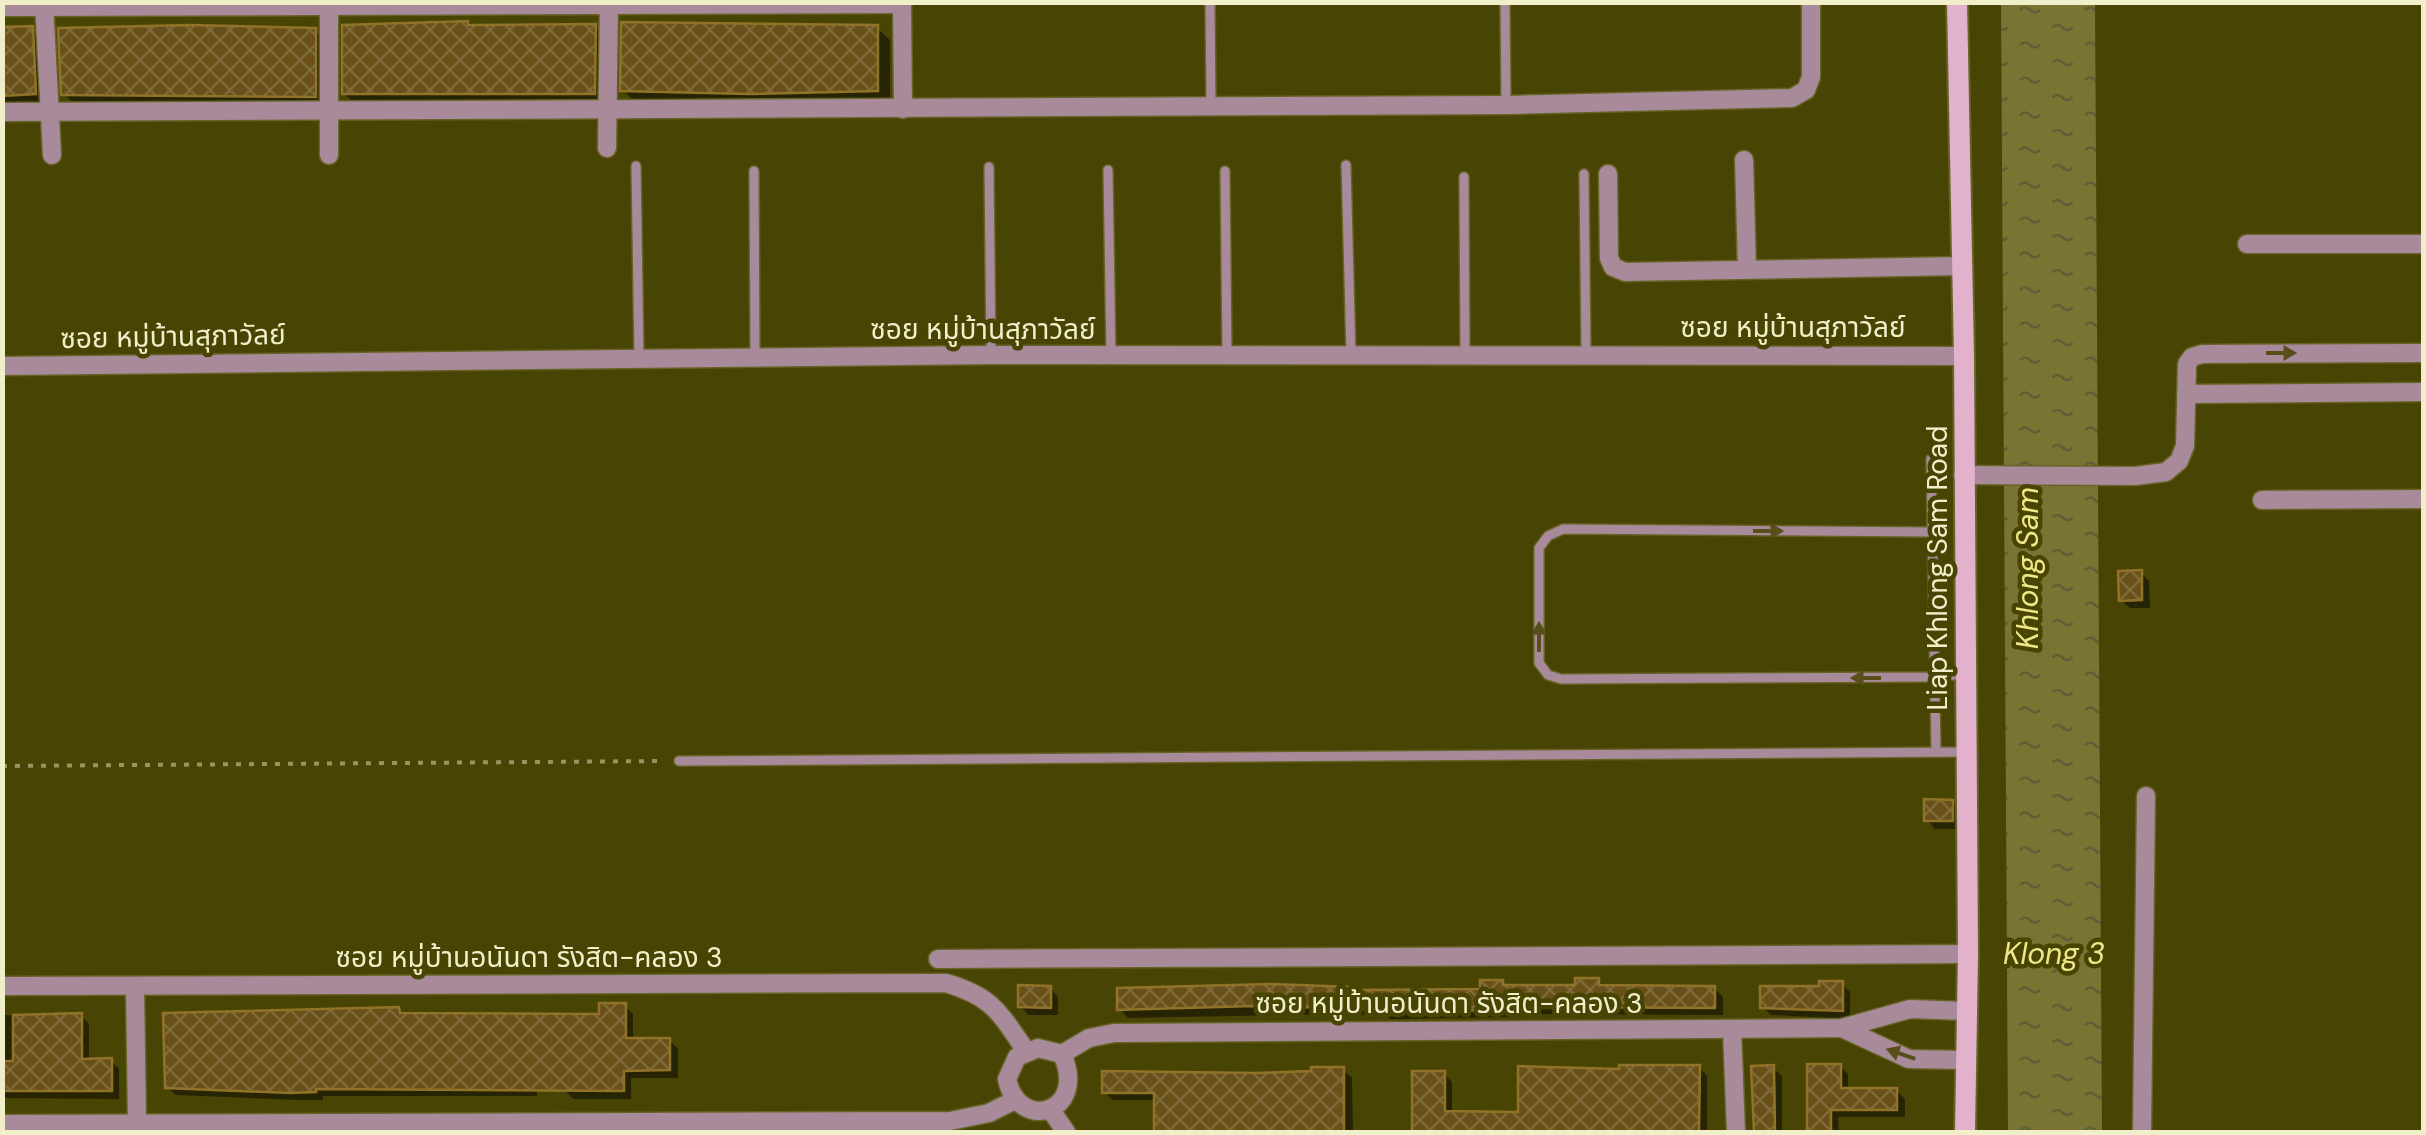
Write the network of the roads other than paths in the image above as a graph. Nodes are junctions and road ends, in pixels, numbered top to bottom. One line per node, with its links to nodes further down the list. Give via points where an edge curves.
1 (1210, 2): 11 (lane)
2 (1505, 2): 10 (lane)
3 (1811, 2): 10 (street, via 1810,77 1806,90 1792,98)
4 (1957, 2): 32 (main road, Liap Khlong Sam Road)
5 (902, 3): 7 (street); 12 (street)
6 (328, 4): 7 (street); 8 (street); 14 (street)
7 (608, 4): 13 (street)
8 (44, 5): 9 (street); 16 (street)
9 (2, 7)
10 (1506, 104): 11 (street)
11 (1211, 107): 12 (street)
12 (903, 109): 13 (street)
13 (608, 110): 14 (street); 17 (street)
14 (328, 111): 16 (street); 19 (street)
15 (2, 112): 16 (street)
16 (48, 112): 18 (street)
17 (608, 148)
18 (52, 154)
19 (328, 155)
20 (1744, 160): 33 (street)
21 (1346, 165): 38 (lane)
22 (636, 166): 41 (lane)
23 (990, 167): 39 (lane)
24 (1108, 170): 43 (lane)
25 (754, 171): 42 (lane)
26 (1225, 171): 37 (lane)
27 (1584, 174): 36 (lane)
28 (1608, 174): 33 (street, via 1613,267)
29 (1464, 177): 35 (lane)
30 (2247, 244): 31 (street)
31 (2424, 244)
32 (1961, 266): 33 (street); 40 (main road, Liap Khlong Sam Road)
33 (1747, 270)
34 (2424, 352): 46 (street, one-way to 34, via 2188,364 2202,354)
35 (1465, 353): 36 (street, ซอย หมู่บ้านสุภาวัลย์); 38 (street, ซอย หมู่บ้านสุภาวัลย์)
36 (1586, 353): 40 (street, ซอย หมู่บ้านสุภาวัลย์)
37 (1227, 354): 38 (street, ซอย หมู่บ้านสุภาวัลย์); 43 (street, ซอย หมู่บ้านสุภาวัลย์)
38 (1350, 354)
39 (991, 355): 42 (street, ซอย หมู่บ้านสุภาวัลย์); 43 (street, ซอย หมู่บ้านสุภาวัลย์)
40 (1964, 356): 48 (main road, Liap Khlong Sam Road)
41 (639, 357): 42 (street, ซอย หมู่บ้านสุภาวัลย์); 44 (street, ซอย หมู่บ้านสุภาวัลย์)
42 (754, 357)
43 (1110, 357)
44 (2, 366)
45 (2424, 392): 46 (street)
46 (2186, 394): 48 (street, via 2185,446 2166,472)
47 (1931, 459): 51 (lane)
48 (1963, 474): 52 (main road, Liap Khlong Sam Road)
49 (2424, 499): 50 (street)
50 (2262, 500)
51 (1932, 532): 53 (lane); 53 (lane, one-way to 51, via 1561,678 1548,675 1540,663 1540,548 1562,529)
52 (1964, 674): 53 (lane); 55 (main road, Liap Khlong Sam Road)
53 (1934, 678): 54 (lane)
54 (1936, 752): 55 (lane); 56 (lane)
55 (1966, 752): 58 (main road, Liap Khlong Sam Road)
56 (680, 761)
57 (2146, 796): 75 (street)
58 (1968, 954): 59 (street); 62 (main road, Liap Khlong Sam Road)
59 (938, 959)
60 (2, 986): 61 (street, ซอย หมู่บ้านอนันดา รังสิต-คลอง 3)
61 (135, 986): 65 (street, ซอย หมู่บ้านอนันดา รังสิต-คลอง 3, via 946,983 976,992 996,1008); 71 (street)
62 (1965, 1010): 63 (street, ซอย หมู่บ้านอนันดา รังสิต-คลอง 3, via 1910,1009); 67 (main road, Liap Khlong Sam Road)
63 (1842, 1028): 64 (street, ซอย หมู่บ้านอนันดา รังสิต-คลอง 3); 67 (street, ซอย หมู่บ้านอนันดา รังสิต-คลอง 3, one-way to 63, via 1909,1059)
64 (1732, 1029): 66 (street, ซอย หมู่บ้านอนันดา รังสิต-คลอง 3, via 1114,1033); 73 (street)
65 (1026, 1051): 66 (street); 68 (street, via 1009,1068)
66 (1062, 1054): 69 (street, via 1068,1092)
67 (1965, 1060): 74 (main road, Liap Khlong Sam Road)
68 (1016, 1100): 69 (street, via 1029,1109); 71 (street, via 950,1121)
69 (1050, 1109): 72 (street)
70 (2, 1124): 71 (street)
71 (137, 1124)
72 (1066, 1132)
73 (1736, 1132)
74 (1965, 1132)
75 (2142, 1132)

